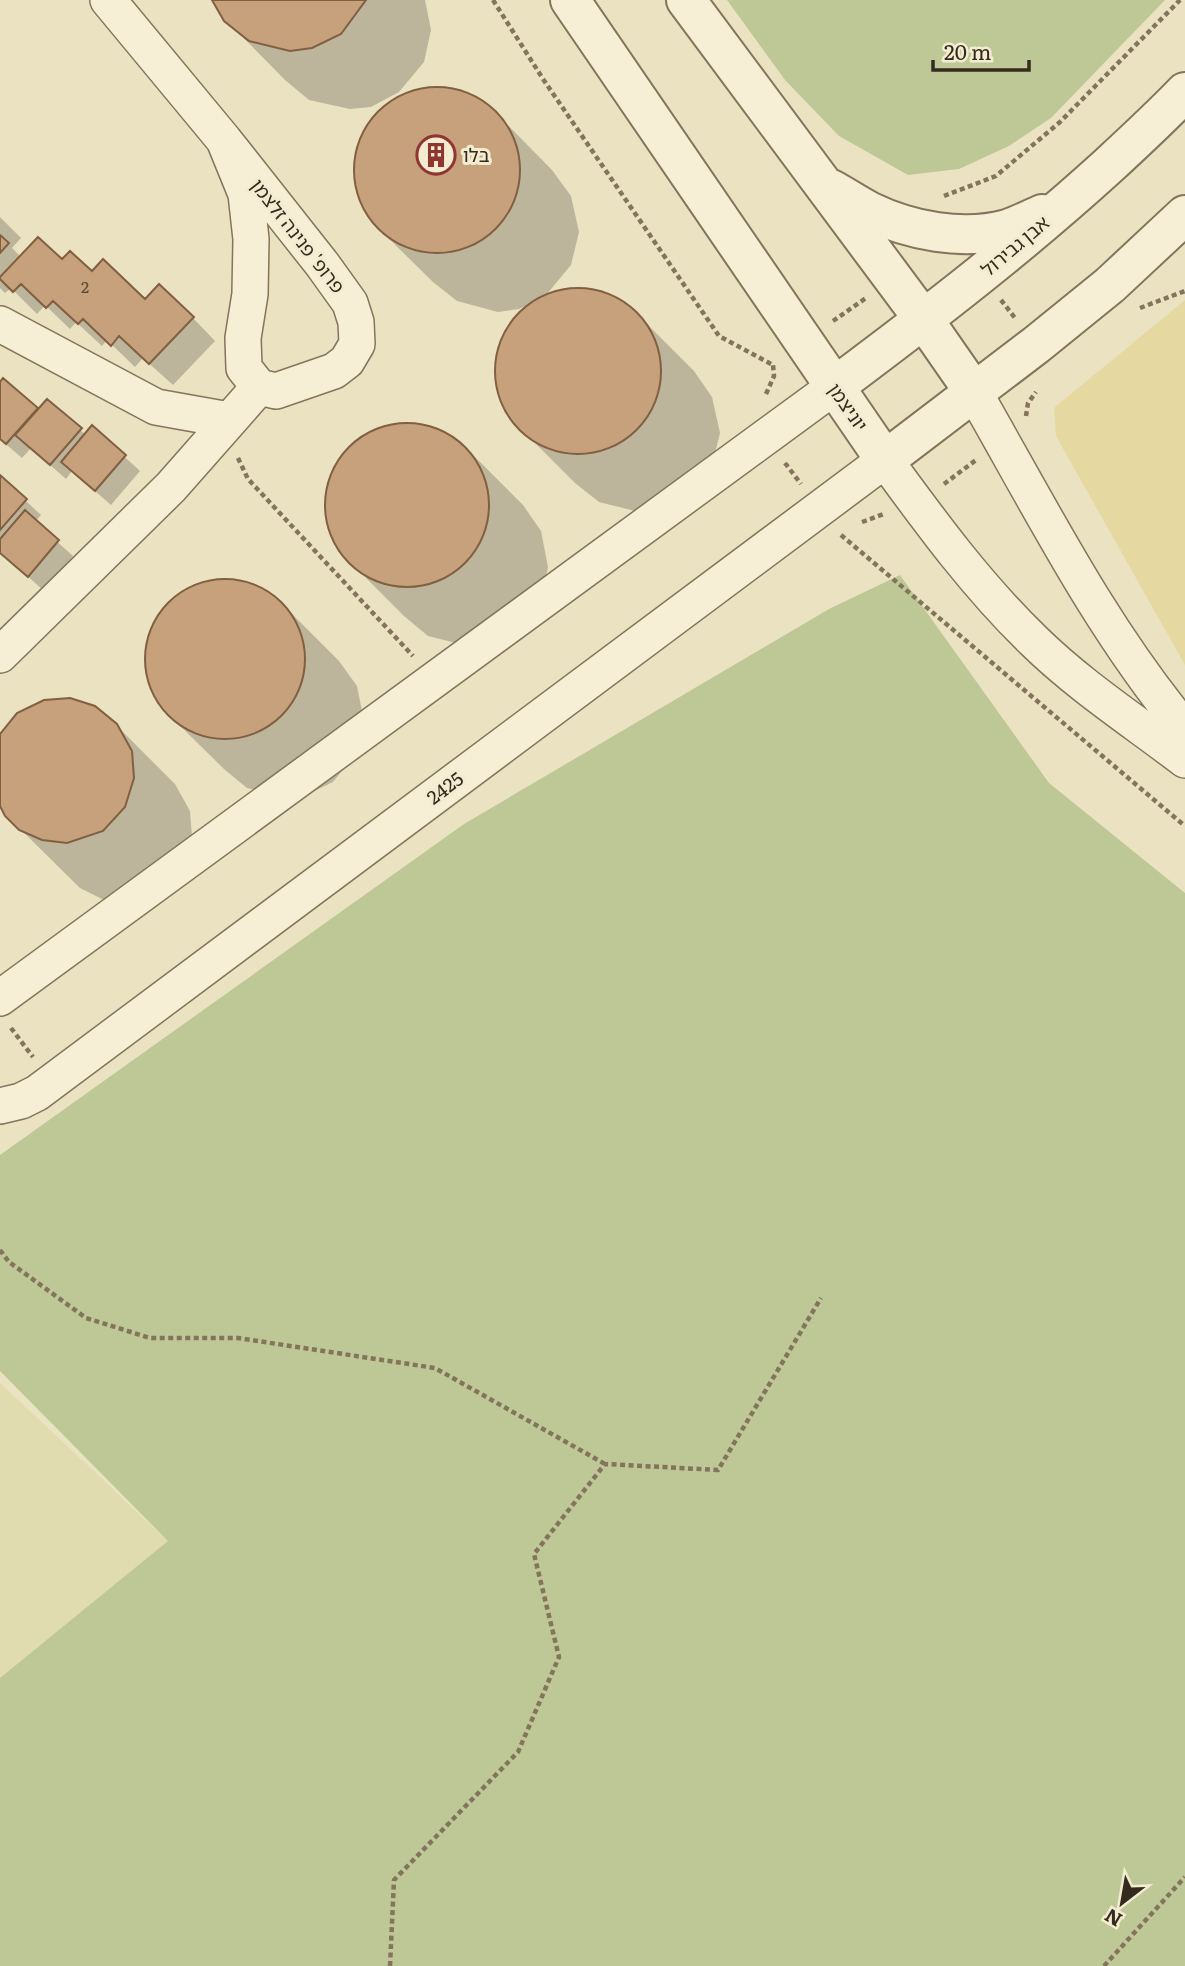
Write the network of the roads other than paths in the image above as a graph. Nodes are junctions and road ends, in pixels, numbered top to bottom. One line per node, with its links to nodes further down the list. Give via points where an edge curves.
1 (108, 0): 5 (street, פרופ' פנינה זלצמן)
2 (570, 0): 12 (street, יוניצמן)
3 (686, 0): 6 (street)
4 (1185, 92): 7 (street, אבן גבירול)
5 (224, 140): 11 (street, פרופ' פנינה זלצמן, via 246,194 251,239 244,368); 11 (street, פרופ' פנינה זלצמן, via 329,273 350,303 356,322 357,344 334,371 276,391)
6 (820, 182): 7 (street, via 871,212 950,234 1006,229); 9 (street)
7 (1064, 206): 9 (street, אבן גבירול)
8 (1185, 215): 13 (street, via 1110,285)
9 (924, 320): 12 (street, אבן גבירול); 13 (street)
10 (0, 324): 14 (street, via 156,407)
11 (259, 387): 14 (street)
12 (834, 387): 15 (street, יוניצמן); 19 (street)
13 (974, 392): 15 (street); 17 (street, via 1104,619)
14 (226, 424): 16 (street, via 171,487)
15 (885, 460): 18 (street, יוניצמן, via 985,592 1085,685); 20 (street, 2425, via 827,520 37,1093)
16 (0, 654)
17 (1185, 729)
18 (1185, 760)
19 (0, 998)
20 (0, 1106)

